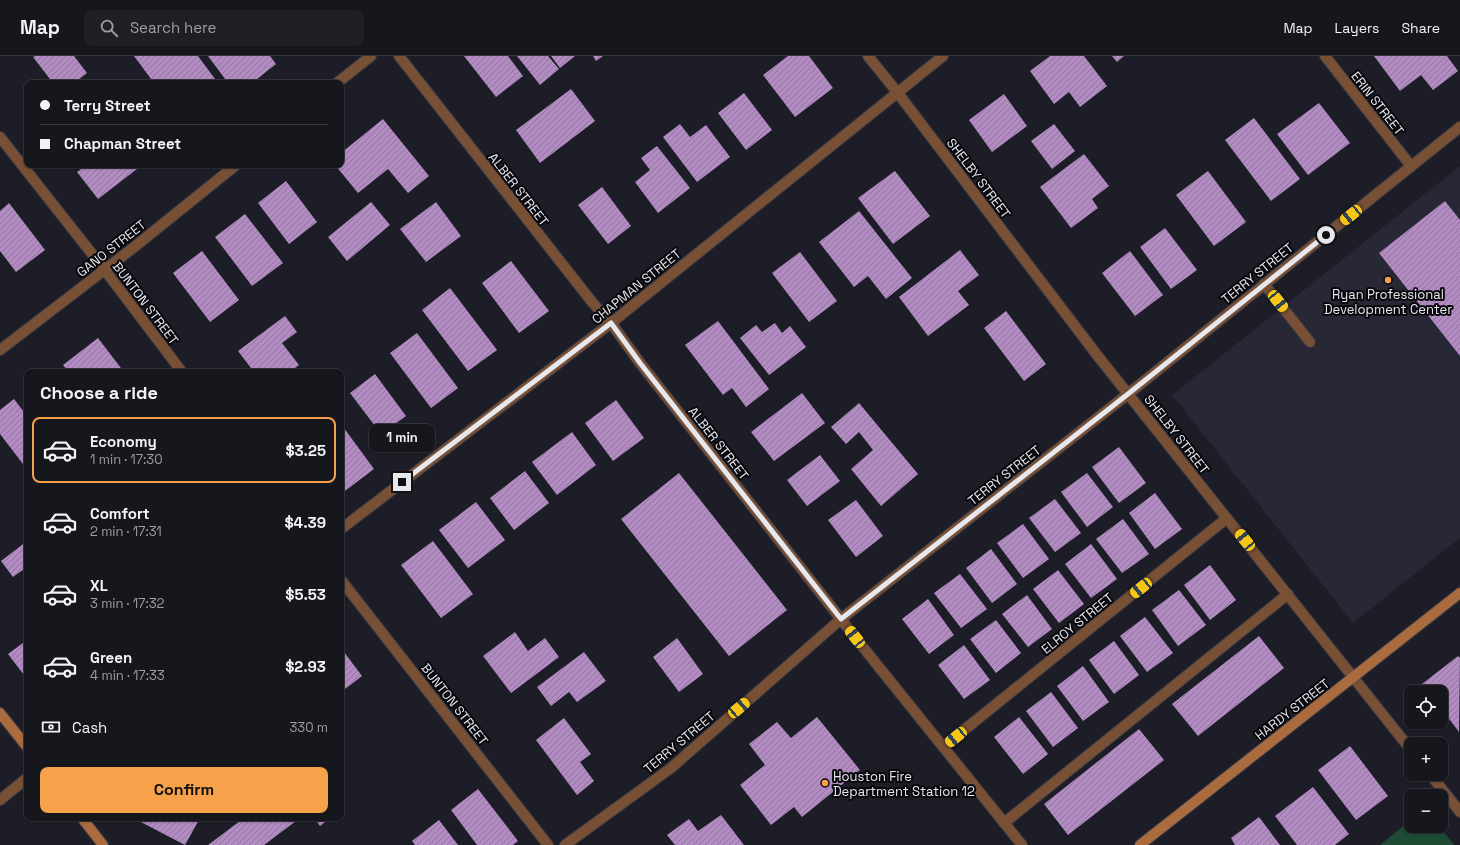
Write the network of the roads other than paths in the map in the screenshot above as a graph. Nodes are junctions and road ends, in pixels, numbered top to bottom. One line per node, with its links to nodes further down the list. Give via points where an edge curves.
1 (371, 56): 6 (street)
2 (399, 56): 16 (street, ALBER STREET)
3 (868, 56): 7 (street, SHELBY STREET)
4 (942, 56): 7 (street, CHAPMAN STREET)
5 (1325, 56): 10 (street, ERIN STREET)
6 (341, 80)
7 (897, 92): 16 (street, CHAPMAN STREET); 20 (street, SHELBY STREET)
8 (1460, 127): 10 (street, TERRY STREET)
9 (0, 137): 11 (street, BUNTON STREET)
10 (1411, 166): 15 (street, TERRY STREET)
11 (24, 168)
12 (24, 168): 14 (street, BUNTON STREET)
13 (232, 168): 14 (street, GANO STREET)
14 (104, 270): 18 (street, GANO STREET); 19 (street, BUNTON STREET)
15 (1264, 284): 17 (street); 20 (street, TERRY STREET)
16 (611, 323): 22 (street, CHAPMAN STREET); 26 (street, ALBER STREET)
17 (1310, 342)
18 (0, 350)
19 (180, 369)
20 (1128, 394): 21 (street, SHELBY STREET); 26 (street, TERRY STREET)
21 (1227, 518): 25 (street, SHELBY STREET); 31 (street, ELROY STREET)
22 (344, 527)
23 (344, 584): 39 (street, BUNTON STREET)
24 (1460, 593): 27 (main road, HARDY STREET)
25 (1288, 594): 27 (street, SHELBY STREET); 37 (street)
26 (841, 619): 31 (street, ALBER STREET); 40 (street, TERRY STREET, via 671,768)
27 (1354, 676): 29 (street, SHELBY STREET); 42 (main road, HARDY STREET)
28 (0, 713): 30 (main road)
29 (1404, 741)
30 (24, 743)
31 (943, 747): 37 (street, ALBER STREET)
32 (24, 780): 34 (street)
33 (1436, 781): 35 (street)
34 (0, 800)
35 (1460, 812)
36 (84, 821): 38 (main road)
37 (1004, 823): 41 (street, ALBER STREET)
38 (103, 845)
39 (548, 845)
40 (565, 845)
41 (1022, 845)
42 (1140, 845)

